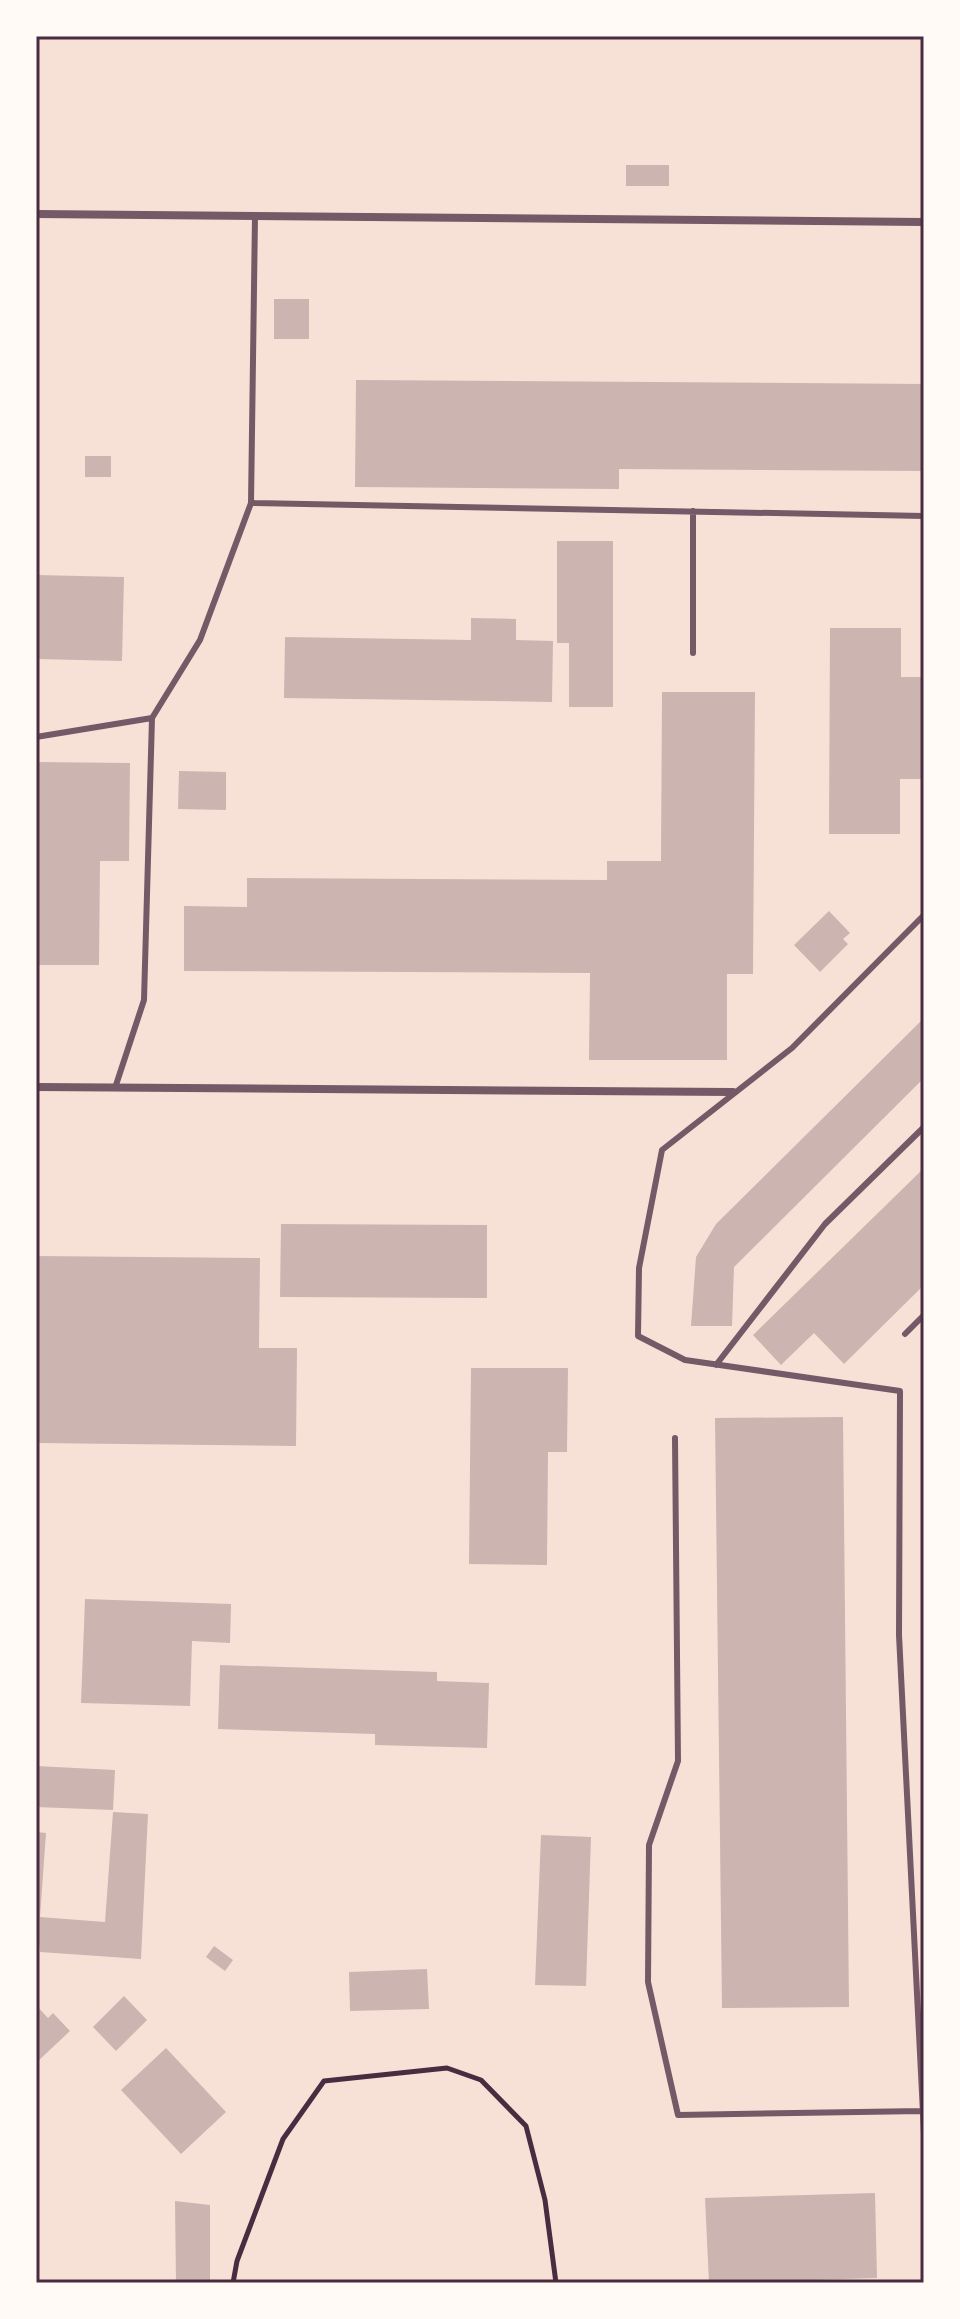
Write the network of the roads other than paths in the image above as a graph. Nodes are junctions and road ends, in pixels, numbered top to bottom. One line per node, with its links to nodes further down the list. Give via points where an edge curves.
1 (36, 214): 2 (street)
2 (255, 216): 3 (street); 4 (lane)
3 (924, 222)
4 (251, 503): 5 (lane); 8 (lane, via 200,640)
5 (693, 511): 6 (lane); 7 (lane)
6 (924, 516)
7 (693, 653)
8 (152, 718): 9 (lane); 12 (lane, via 144,1000)
9 (36, 737)
10 (924, 915): 13 (lane, via 792,1048)
11 (36, 1087): 12 (street)
12 (115, 1088): 13 (street)
13 (733, 1092): 17 (lane, via 662,1150 639,1268 638,1336 685,1360)
14 (924, 1127): 17 (lane, via 825,1224)
15 (924, 1315): 16 (lane)
16 (905, 1334)
17 (716, 1365): 19 (lane, via 900,1391 899,1635)
18 (675, 1438): 19 (lane, via 678,1761 649,1845 648,1982 678,2115)
19 (922, 2111): 20 (lane)
20 (924, 2133)

